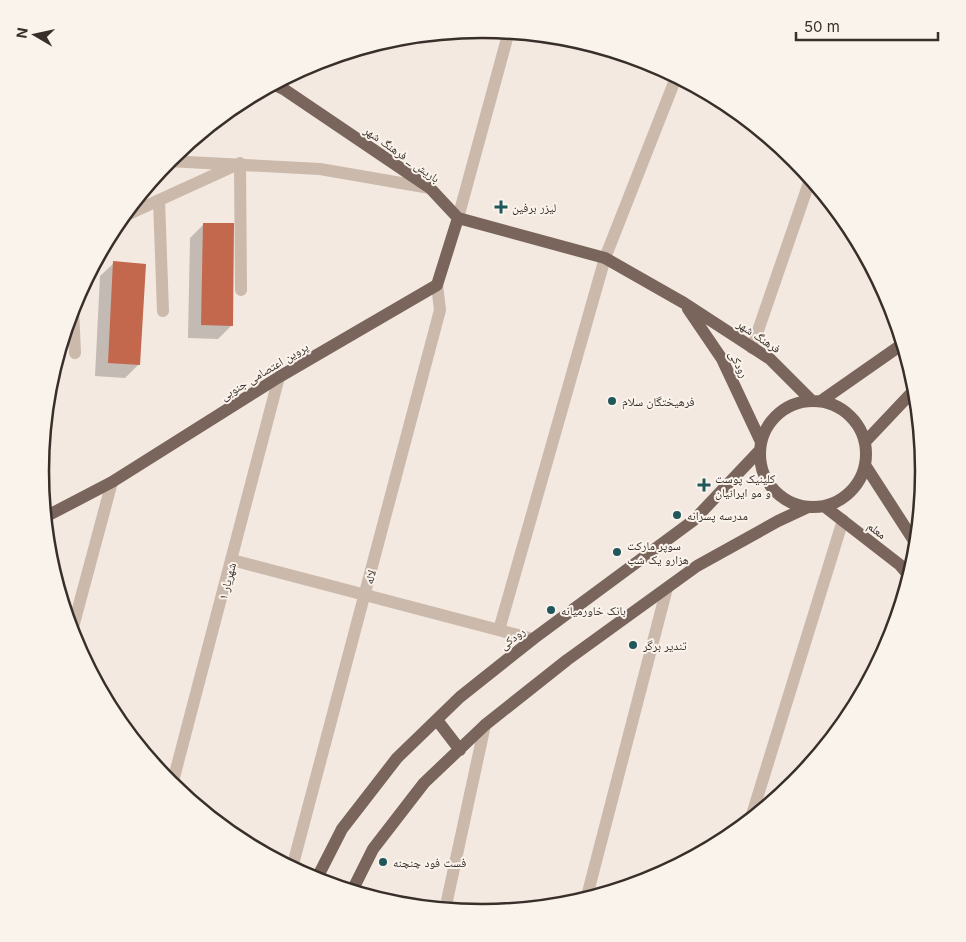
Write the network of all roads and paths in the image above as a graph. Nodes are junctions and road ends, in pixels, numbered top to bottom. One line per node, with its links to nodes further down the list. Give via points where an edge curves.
1 (507, 38): 10 (street)
2 (675, 82): 11 (street)
3 (280, 88): 7 (main road, باریش _ فرهنگ شهر)
4 (179, 161): 5 (street)
5 (240, 164): 7 (street, via 320,169); 8 (street); 13 (street)
6 (808, 184): 18 (street)
7 (430, 188): 10 (main road, باریش _ فرهنگ شهر)
8 (160, 200): 9 (street); 15 (street)
9 (137, 210)
10 (458, 218): 11 (main road); 12 (main road)
11 (605, 258): 14 (main road); 37 (street)
12 (437, 285): 20 (main road, پروین اعتصامی جنوبی); 35 (street, لاله, via 440,310)
13 (241, 290)
14 (684, 303): 18 (main road, فرهنگ شهر); 24 (main road, رودکی, via 722,359)
15 (163, 312)
16 (74, 329): 19 (street)
17 (898, 347): 22 (main road)
18 (752, 348): 22 (main road, فرهنگ شهر, via 770,359)
19 (75, 353)
20 (278, 377): 26 (main road, پروین اعتصامی جنوبی); 32 (street, شهریار ۱)
21 (910, 395): 23 (main road)
22 (816, 400): 23 (main road, via 845,410 858,424); 24 (main road, via 800,402 779,412 765,431)
23 (866, 442): 25 (main road)
24 (761, 446): 28 (main road, via 761,464 773,488 783,498); 38 (main road, رودکى, via 694,520)
25 (865, 464): 27 (main road, via 855,487 836,502); 31 (main road, معلم)
26 (112, 482): 29 (main road, پروین اعتصامی جنوبی); 36 (street)
27 (824, 506): 28 (main road); 30 (main road, معلم)
28 (808, 507): 34 (main road, via 697,566)
29 (52, 514)
30 (843, 520): 33 (main road, معلم); 43 (street)
31 (912, 536)
32 (232, 560): 35 (street); 42 (street, شهریار ۱)
33 (905, 571)
34 (666, 588): 40 (main road); 47 (street)
35 (365, 595): 37 (street); 44 (street, لاله)
36 (76, 618)
37 (499, 630): 38 (street)
38 (533, 639): 39 (main road, رودکى, via 460,697)
39 (437, 720): 41 (main road); 45 (main road, رودکى, via 397,758 342,828)
40 (485, 725): 41 (main road); 48 (street)
41 (460, 750): 46 (main road, via 424,784 373,849)
42 (175, 776)
43 (753, 810)
44 (294, 861)
45 (320, 873)
46 (355, 885)
47 (588, 892)
48 (446, 903)

